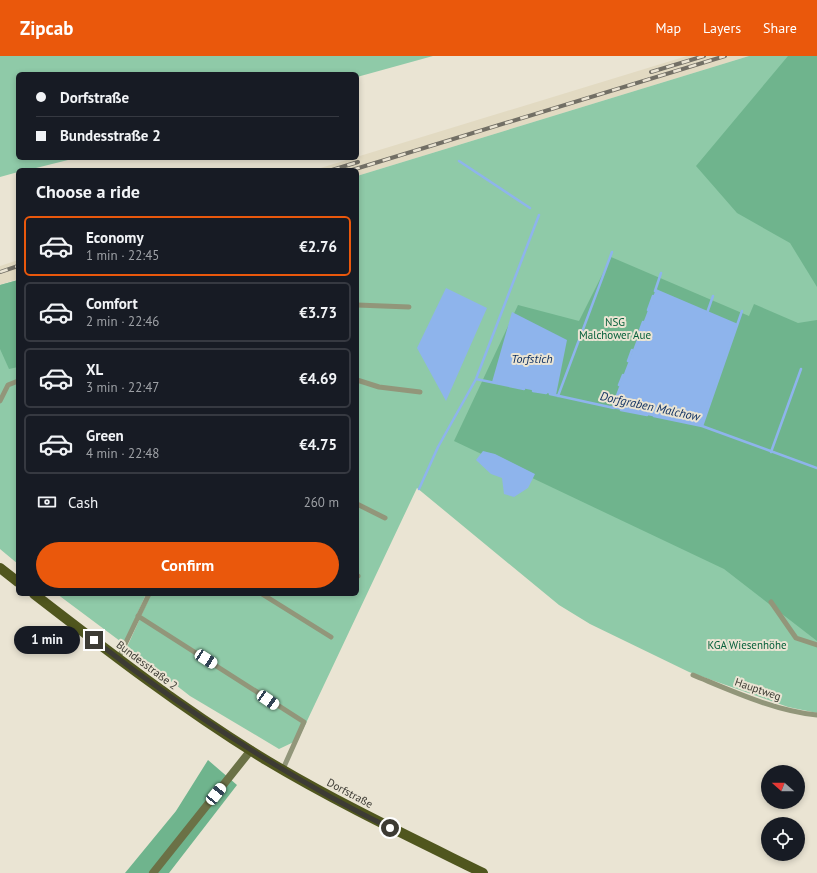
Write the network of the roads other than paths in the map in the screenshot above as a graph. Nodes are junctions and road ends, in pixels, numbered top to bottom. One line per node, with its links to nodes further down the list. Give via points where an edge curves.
1 (359, 304): 2 (lane)
2 (410, 307)
3 (359, 381): 5 (lane, via 379,387)
4 (16, 383): 6 (lane, via 8,385)
5 (420, 392)
6 (0, 401)
7 (359, 505): 8 (lane)
8 (385, 518)
9 (0, 568): 10 (main road)
10 (16, 580)
11 (37, 596): 18 (main road, Bundesstraße 2)
12 (148, 596): 15 (lane)
13 (265, 596): 16 (lane)
14 (771, 602): 17 (lane, via 796,638)
15 (138, 616): 18 (lane); 22 (lane, via 304,722)
16 (330, 637)
17 (817, 645)
18 (118, 659): 21 (main road, Bundesstraße 2, via 193,713)
19 (693, 675): 20 (lane, Hauptweg, via 798,713)
20 (817, 714)
21 (251, 750): 22 (main road, Dorfstraße); 23 (main road)
22 (283, 769): 24 (main road, Dorfstraße, via 343,804)
23 (153, 873)
24 (484, 873)

